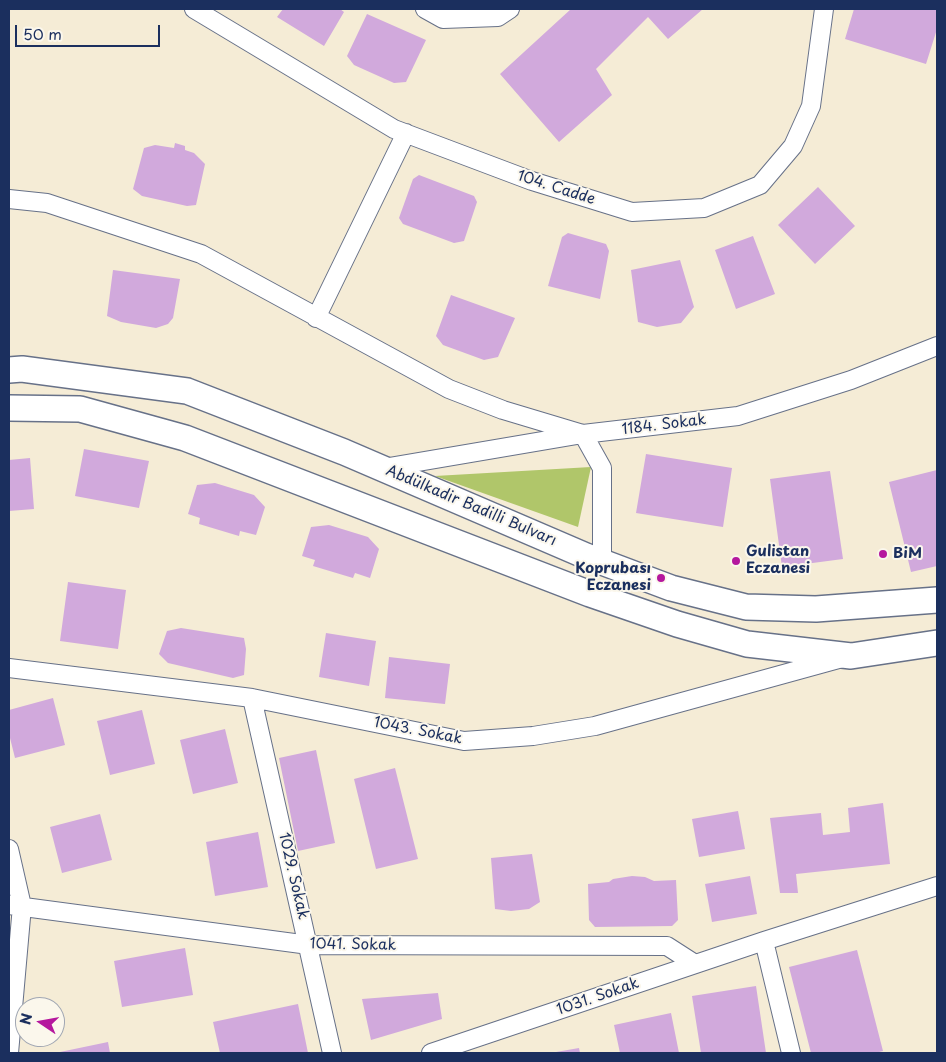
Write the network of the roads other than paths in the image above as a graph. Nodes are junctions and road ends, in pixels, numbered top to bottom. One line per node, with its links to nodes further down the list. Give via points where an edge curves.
1 (194, 9): 5 (street, 104. Cadde)
2 (425, 9): 3 (street, via 443,19 498,17)
3 (510, 9)
4 (824, 9): 5 (street, 104. Cadde, via 812,106 793,146 760,185 704,208 632,212 532,181)
5 (406, 133): 7 (street)
6 (9, 199): 7 (street, via 47,203 201,254)
7 (316, 318): 11 (street, via 449,389 503,410)
8 (937, 346): 11 (street, 1184. Sokak, via 851,380 738,416)
9 (9, 370): 12 (main road, Abdülkadir Badilli Bulvarı, via 22,369 187,391)
10 (9, 408): 16 (main road, via 80,409 185,438 438,537 677,624 747,644)
11 (583, 434): 12 (street, 1184. Sokak); 13 (street, via 602,468)
12 (382, 468): 13 (main road, Abdülkadir Badilli Bulvarı)
13 (602, 562): 14 (main road, Abdülkadir Badilli Bulvarı, via 671,588 746,607 816,609)
14 (937, 600)
15 (937, 643): 16 (main road)
16 (851, 656): 18 (street, 1043. Sokak, via 595,726 533,736 464,741)
17 (9, 668): 18 (street, 1043. Sokak)
18 (252, 698): 23 (street, 1029. Sokak)
19 (9, 849): 21 (street)
20 (937, 886): 22 (street, 1031. Sokak)
21 (15, 906): 23 (street, 1041. Sokak); 25 (street)
22 (764, 941): 24 (street, 1031. Sokak); 28 (street)
23 (308, 945): 24 (street, 1041. Sokak, via 667,946); 26 (street, 1029. Sokak)
24 (695, 964): 27 (street, 1031. Sokak)
25 (9, 1053)
26 (332, 1053)
27 (431, 1053)
28 (791, 1053)

